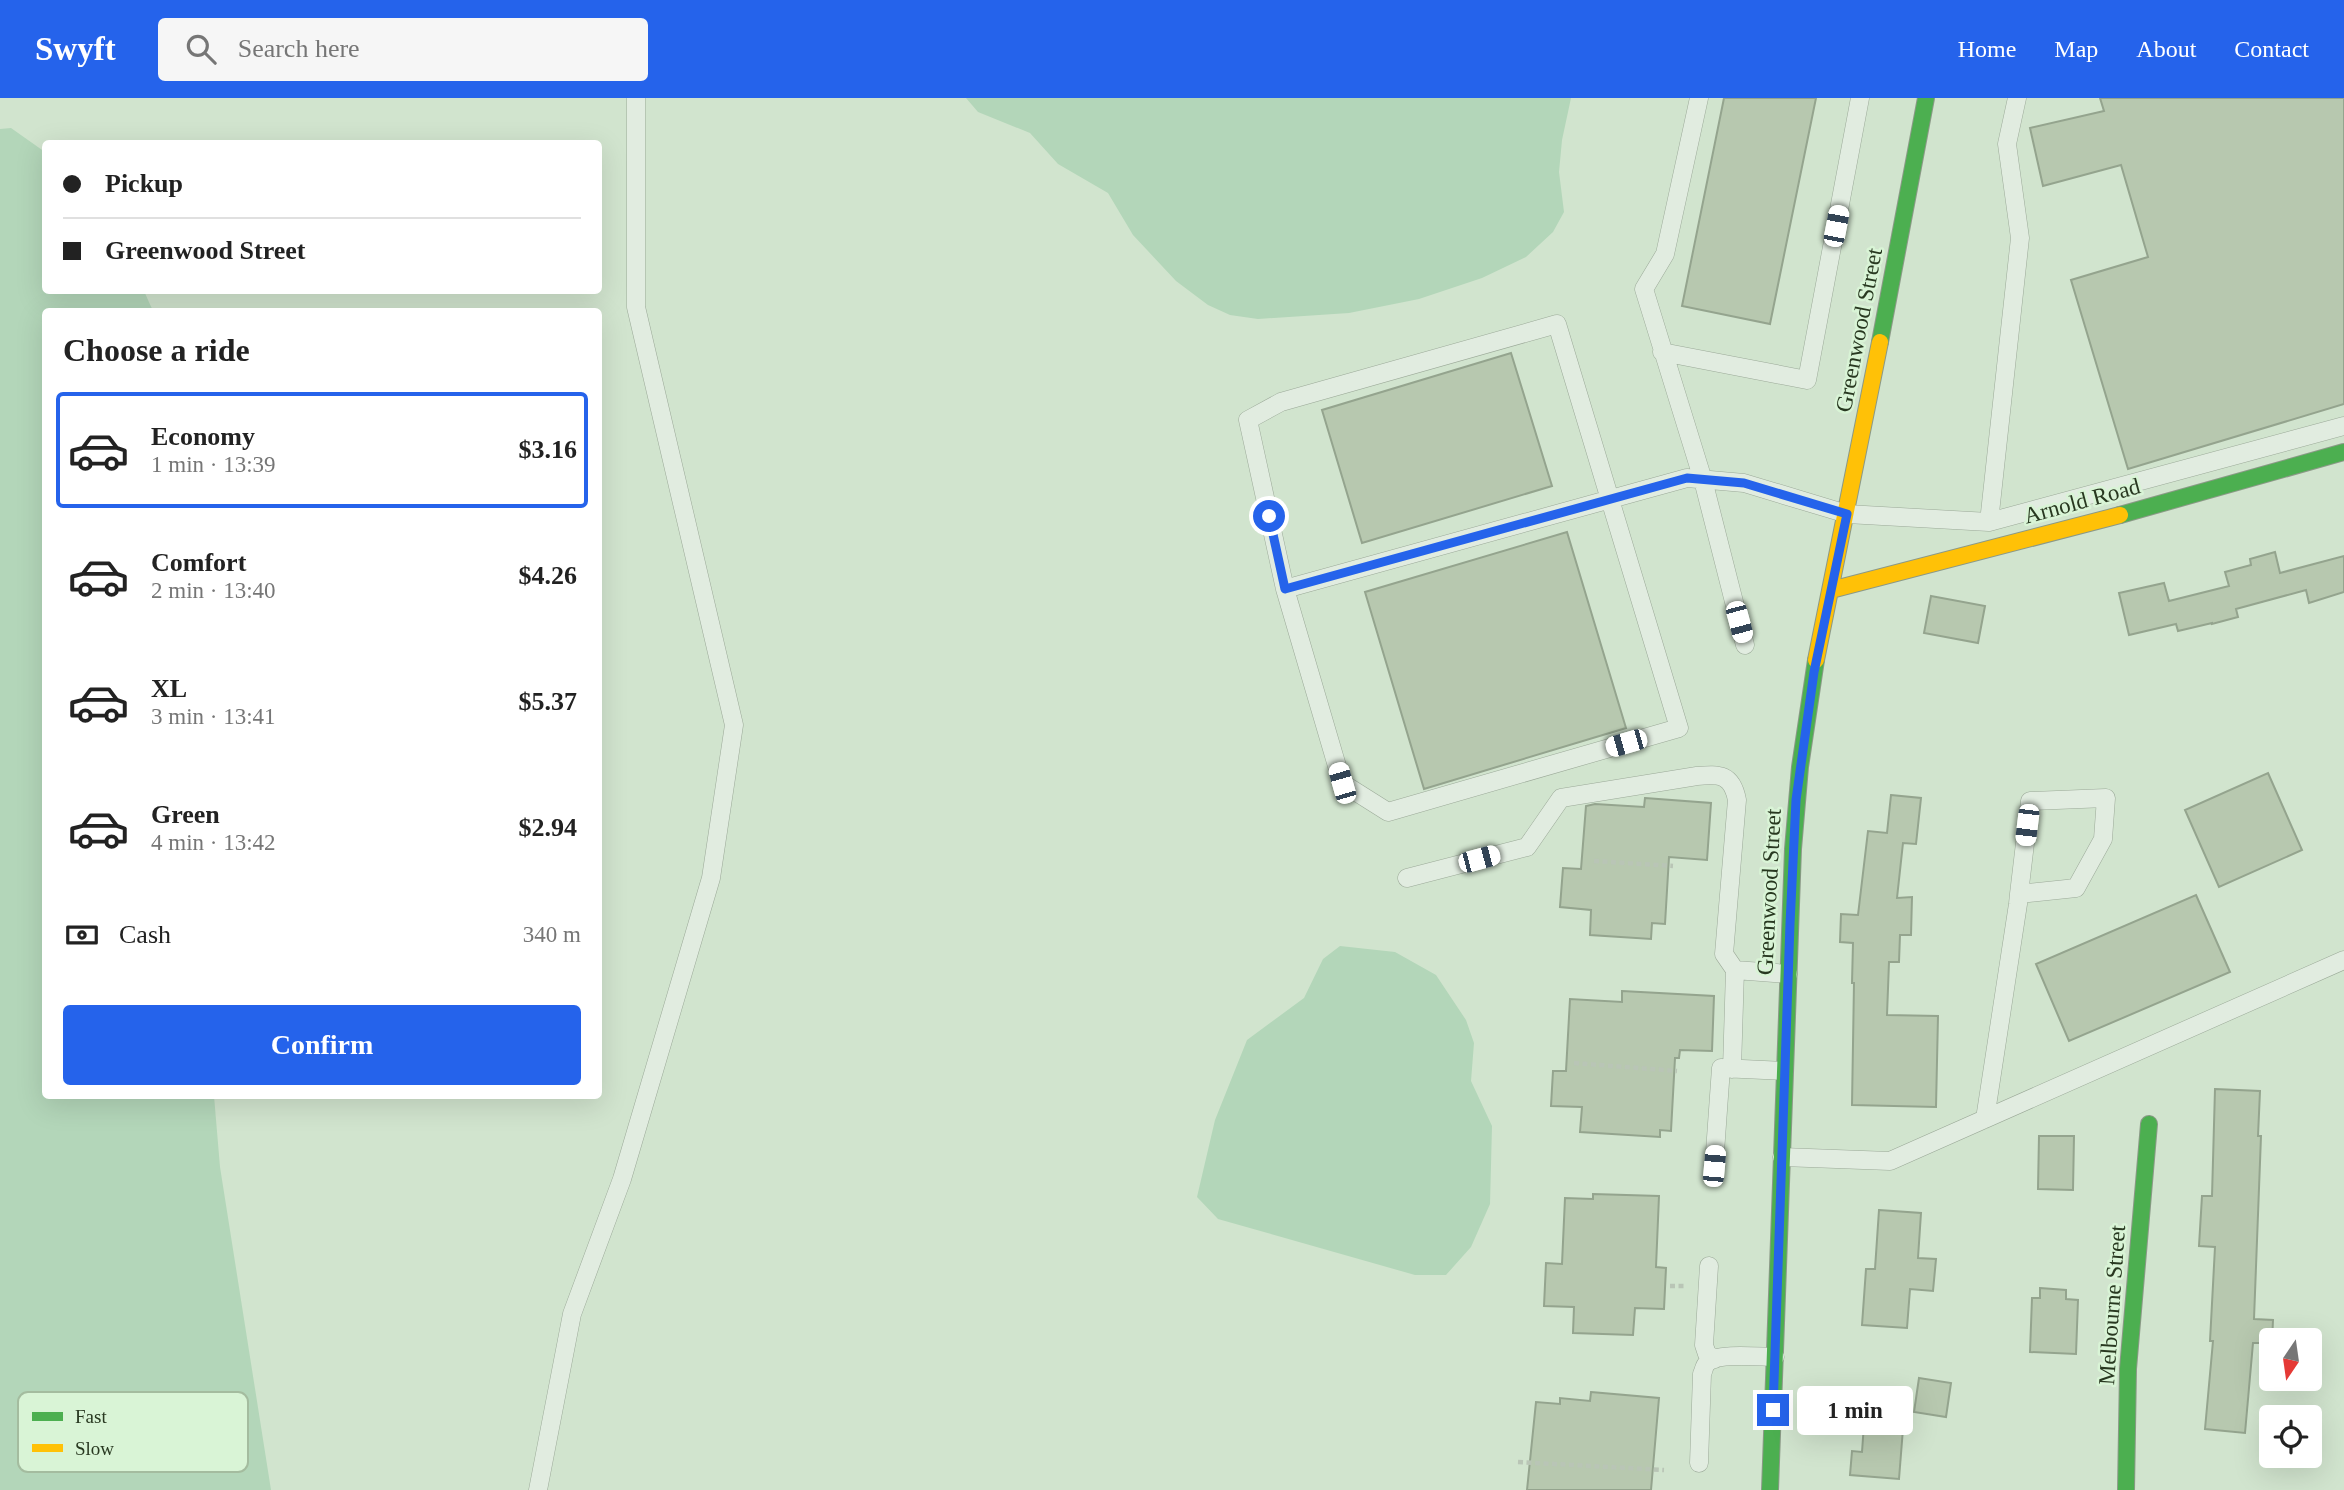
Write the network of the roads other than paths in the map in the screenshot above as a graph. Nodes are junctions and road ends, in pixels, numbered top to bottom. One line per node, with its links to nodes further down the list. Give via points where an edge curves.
1 (636, 98): 31 (lane, via 636,307 734,724 711,878 622,1179 572,1314)
2 (1699, 98): 6 (lane, via 1665,254 1644,289)
3 (1860, 98): 6 (lane, via 1807,380)
4 (1926, 98): 11 (main road, Greenwood Street)
5 (2017, 98): 12 (lane, via 2007,144 2020,237)
6 (1662, 352): 9 (lane)
7 (2344, 426): 12 (lane)
8 (2344, 452): 14 (main road, Arnold Road)
9 (1703, 480): 10 (lane, via 1687,478); 11 (lane, via 1744,483); 15 (lane)
10 (1609, 500): 13 (lane); 13 (lane, via 1557,324 1281,402 1248,420); 13 (lane, via 1679,728 1388,812 1342,783)
11 (1847, 514): 12 (lane); 14 (main road, Greenwood Street)
12 (1989, 522)
13 (1285, 589)
14 (1831, 590): 20 (main road, Greenwood Street, via 1800,767)
15 (1745, 645)
16 (1406, 878): 19 (lane, via 1527,847 1561,798 1712,774 1725,777 1735,786 1737,800 1724,954)
17 (2019, 894): 17 (lane, via 2030,801 2106,798 2103,839 2076,887); 23 (lane)
18 (2344, 960): 23 (lane)
19 (1735, 970): 20 (lane); 21 (lane)
20 (1788, 974): 22 (main road, Greenwood Street)
21 (1732, 1069): 22 (lane); 26 (lane, via 1721,1068)
22 (1784, 1071): 25 (main road, Greenwood Street)
23 (1985, 1118): 25 (lane, via 1890,1161)
24 (2149, 1124): 33 (main road, Melbourne Street, via 2128,1369)
25 (1782, 1157): 28 (main road, Greenwood Street)
26 (1714, 1166)
27 (1709, 1266): 29 (lane, via 1704,1345)
28 (1775, 1357): 29 (lane); 32 (main road, Greenwood Street)
29 (1715, 1359): 30 (lane, via 1702,1374)
30 (1699, 1463)
31 (538, 1490)
32 (1770, 1490)
33 (2126, 1490)

